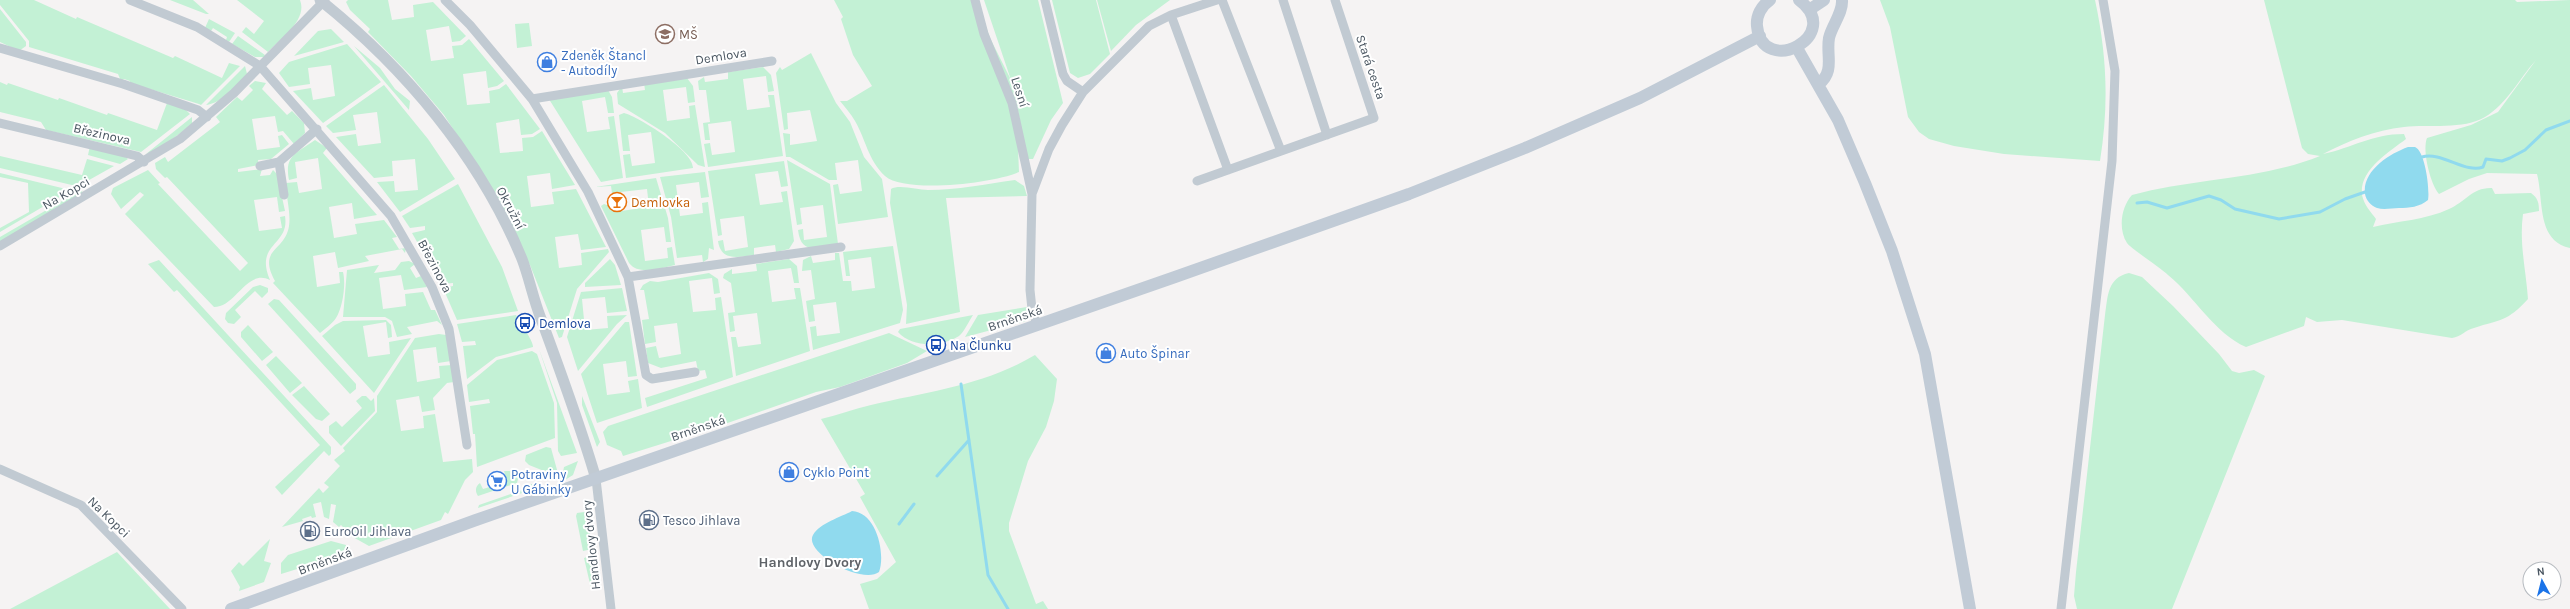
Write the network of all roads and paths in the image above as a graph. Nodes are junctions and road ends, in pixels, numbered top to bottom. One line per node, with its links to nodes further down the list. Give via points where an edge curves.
1 (130, 0): 21 (street, Březinova, via 197,27)
2 (445, 0): 24 (street, via 470,25)
3 (975, 0): 35 (street, Lesní, via 984,34 1012,103)
4 (1045, 0): 23 (street, via 1063,74 1067,81)
5 (1216, 0): 16 (street)
6 (1222, 0): 29 (street)
7 (1283, 0): 28 (street)
8 (1334, 0): 28 (street, Stará cesta, via 1374,118)
9 (1770, 0): 17 (main road, via 1758,13)
10 (1799, 0): 15 (main road)
11 (1824, 0): 15 (main road)
12 (1842, 0): 22 (main road, via 1829,38 1829,74)
13 (2103, 0): 49 (street, via 2115,71 2112,161)
14 (322, 1): 21 (street); 44 (street, Okružní, via 364,38 419,94 443,124 492,201 522,259)
15 (1809, 10): 19 (main road, via 1812,18 1809,35)
16 (1171, 15): 23 (street, via 1149,26); 33 (street)
17 (1760, 36): 19 (main road, via 1776,50); 40 (main road, Brněnská, via 1640,98 1525,148 1409,194)
18 (0, 48): 25 (street, via 123,84 198,110)
19 (1797, 48): 22 (main road)
20 (772, 61): 24 (street, Demlova)
21 (260, 66): 25 (street); 27 (street, Březinova)
22 (1819, 84): 48 (main road, via 1838,120 1880,218 1925,354)
23 (1083, 92): 35 (street, via 1049,149)
24 (532, 99): 39 (street, via 588,192)
25 (207, 117): 30 (street, via 180,140)
26 (0, 123): 30 (street, Březinova, via 138,156)
27 (317, 129): 31 (street); 42 (street, Březinova, via 391,216 432,287 453,343)
28 (1327, 134): 29 (street, Stará cesta)
29 (1281, 151): 33 (street, Stará cesta)
30 (144, 162): 37 (street, Na Kopci)
31 (279, 162): 32 (street); 36 (street)
32 (260, 166)
33 (1228, 170): 34 (street, Stará cesta)
34 (1197, 181)
35 (1032, 194): 40 (street, via 1030,290)
36 (284, 195)
37 (0, 246)
38 (841, 247): 39 (street)
39 (628, 277): 41 (street, via 646,375 652,379)
40 (1037, 325): 44 (main road, Brněnská)
41 (695, 372)
42 (467, 445)
43 (0, 470): 45 (street, Na Kopci, via 81,505)
44 (596, 479): 46 (main road, Brněnská); 47 (street, Handlovy dvory)
45 (182, 609)
46 (231, 609)
47 (611, 609)
48 (1970, 609)
49 (2061, 609)

